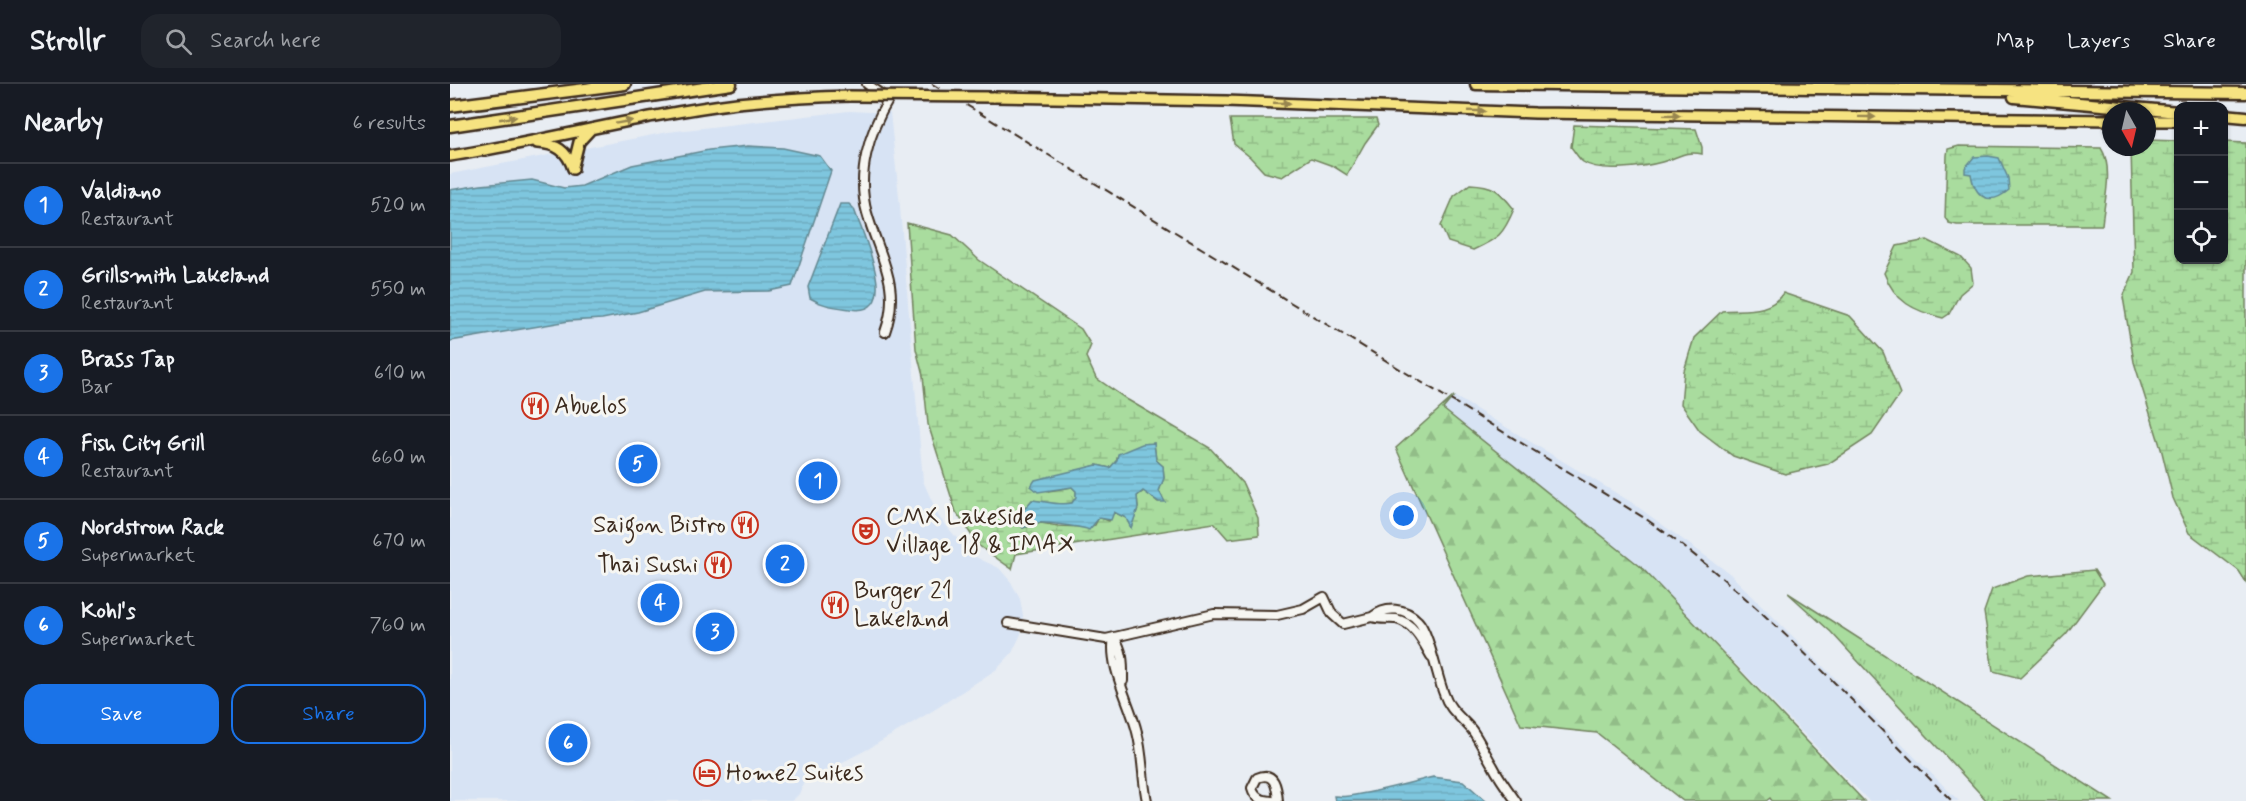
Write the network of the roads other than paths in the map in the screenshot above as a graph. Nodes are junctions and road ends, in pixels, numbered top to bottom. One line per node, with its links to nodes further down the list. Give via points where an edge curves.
1 (625, 84): 7 (highway)
2 (731, 84): 15 (highway, one-way to 2)
3 (867, 84): 19 (street, via 889,99 870,137 864,178 867,214 889,278 891,312)
4 (1476, 84): 5 (highway)
5 (1936, 90): 6 (highway); 8 (highway)
6 (2246, 93)
7 (450, 106)
8 (2174, 112)
9 (2228, 117): 10 (highway)
10 (2246, 119): 12 (main road)
11 (2102, 120): 16 (main road, one-way to 11, bridge, via 736,104 850,96 1226,101 1535,113)
12 (2228, 120)
13 (2156, 121): 14 (main road)
14 (2174, 121)
15 (450, 126)
16 (592, 129): 17 (main road); 17 (main road, via 579,142 573,169 563,150)
17 (526, 142): 18 (main road)
18 (450, 156)
19 (885, 332)
20 (1406, 613): 21 (street, via 1381,610); 22 (street); 25 (street, via 1419,621 1427,633)
21 (1372, 617): 22 (street); 24 (street, via 1344,624 1332,614 1324,597 1303,609 1277,615 1214,615)
22 (1403, 622): 25 (street, via 1419,635)
23 (1008, 623): 24 (street, via 1092,638)
24 (1114, 637): 26 (street, via 1114,663 1138,734)
25 (1431, 656): 29 (street, via 1449,706 1475,735)
26 (1147, 801)
27 (1272, 801): 28 (street, via 1255,796 1252,788 1257,778 1272,778)
28 (1278, 801)
29 (1516, 801)

